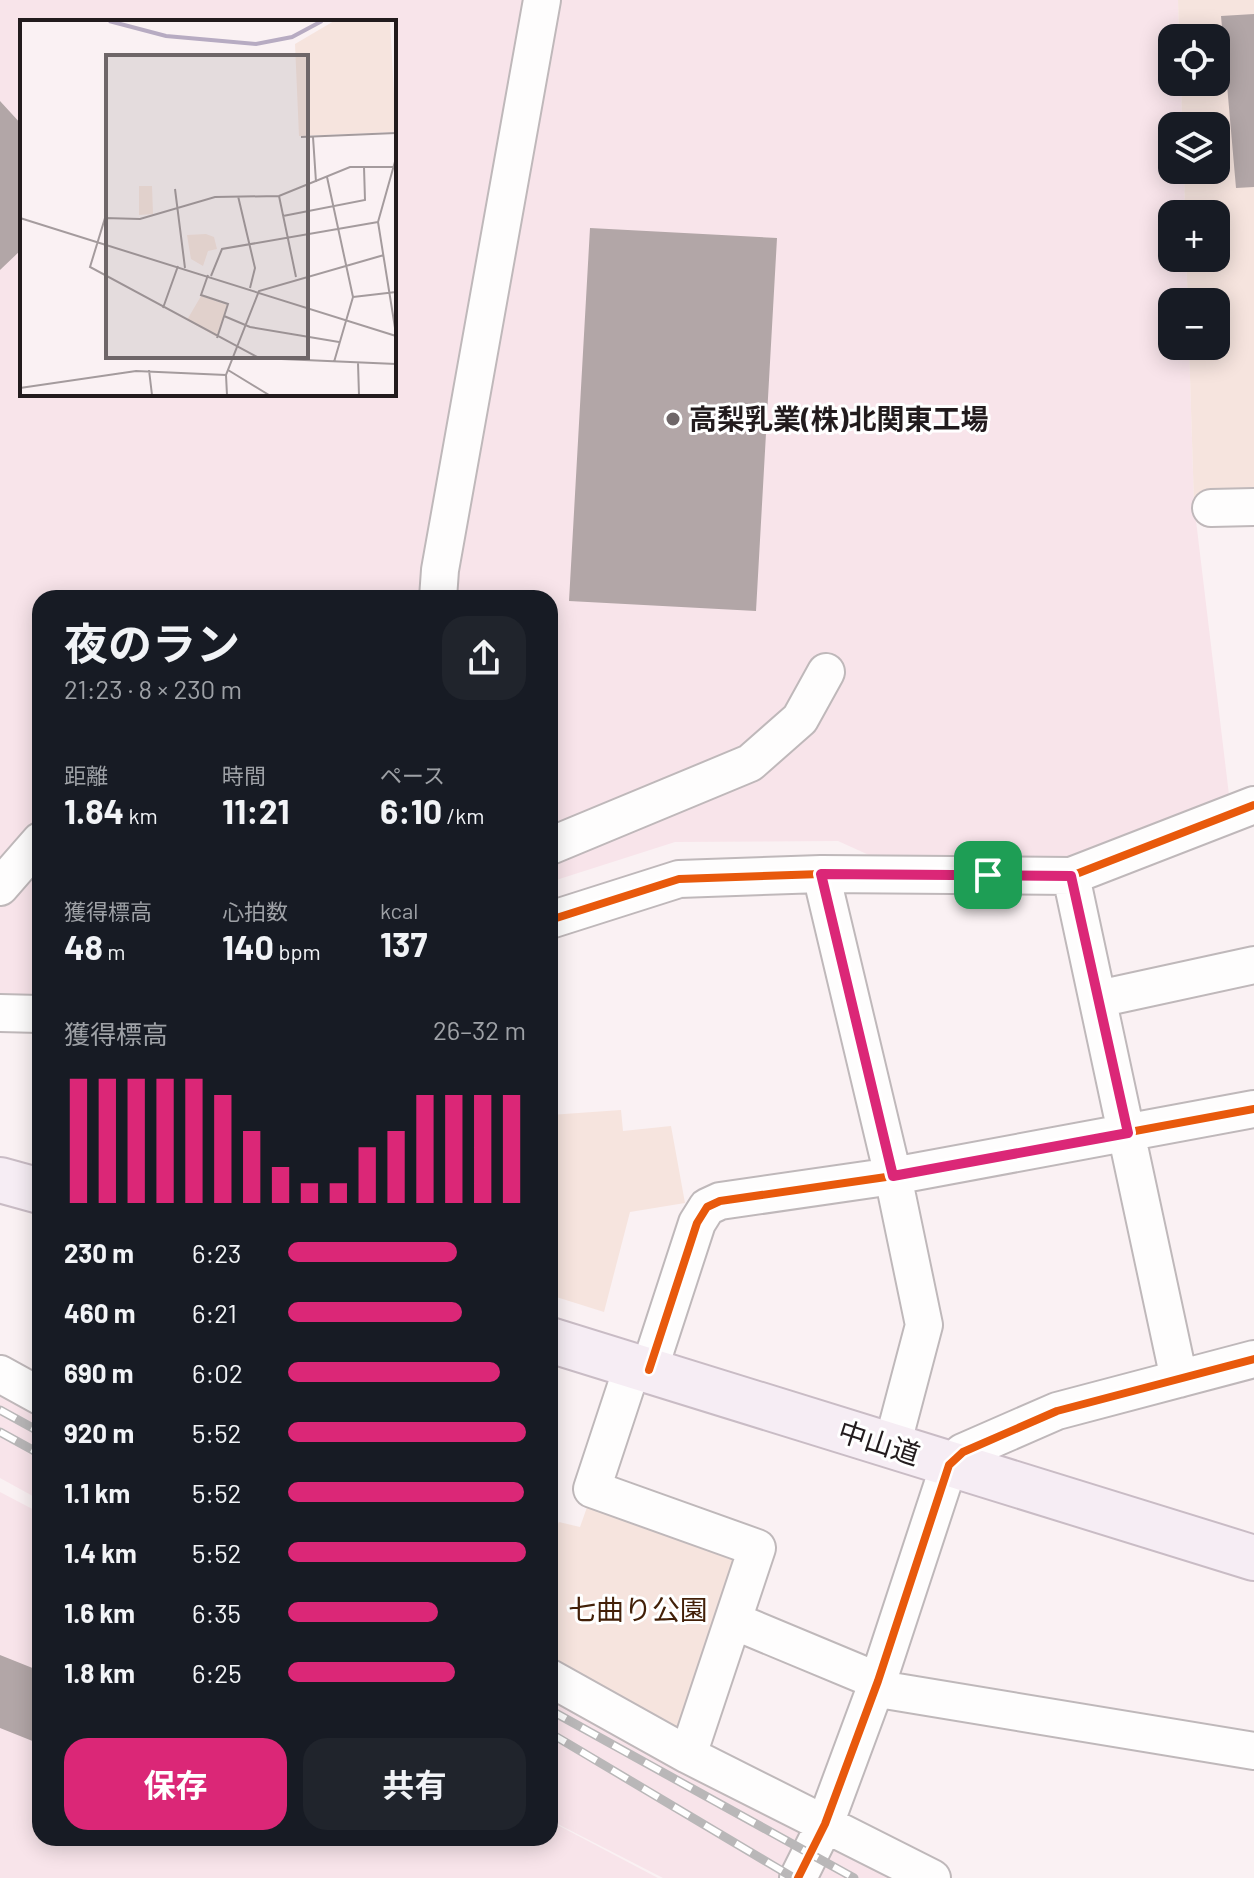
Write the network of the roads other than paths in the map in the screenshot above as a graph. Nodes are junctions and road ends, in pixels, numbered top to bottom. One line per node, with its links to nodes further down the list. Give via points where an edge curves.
1 (542, 0): 4 (street)
2 (1254, 507): 3 (street)
3 (1211, 508)
4 (439, 590)
5 (826, 672): 7 (street, via 800,719 750,763)
6 (1254, 805): 10 (street)
7 (558, 843)
8 (32, 850): 11 (street)
9 (821, 874): 10 (street); 12 (street, via 679,879); 19 (street)
10 (1071, 876): 14 (street)
11 (0, 887)
12 (558, 917)
13 (1254, 965): 14 (street)
14 (1098, 999): 18 (street)
15 (0, 1013): 16 (street)
16 (32, 1014)
17 (1254, 1109): 18 (street)
18 (1128, 1133): 19 (street); 26 (street)
19 (893, 1176): 24 (street, via 707,1207); 28 (street, via 924,1325)
20 (0, 1180): 21 (highway)
21 (32, 1189)
22 (558, 1342): 24 (highway, 中山道)
23 (1254, 1359): 26 (street)
24 (641, 1368): 28 (highway, 中山道); 31 (street, via 592,1489 757,1548)
25 (0, 1374): 27 (street)
26 (1179, 1379): 29 (street, via 1057,1411 963,1452)
27 (32, 1392)
28 (892, 1446): 29 (highway, 中山道)
29 (949, 1465): 30 (highway, 中山道); 32 (street)
30 (1254, 1558)
31 (734, 1621): 32 (street); 35 (street)
32 (878, 1681): 34 (street, via 891,1691); 36 (street)
33 (558, 1682): 35 (street)
34 (1254, 1751)
35 (688, 1755): 36 (street)
36 (825, 1824): 37 (street); 38 (street)
37 (798, 1878)
38 (932, 1878)

